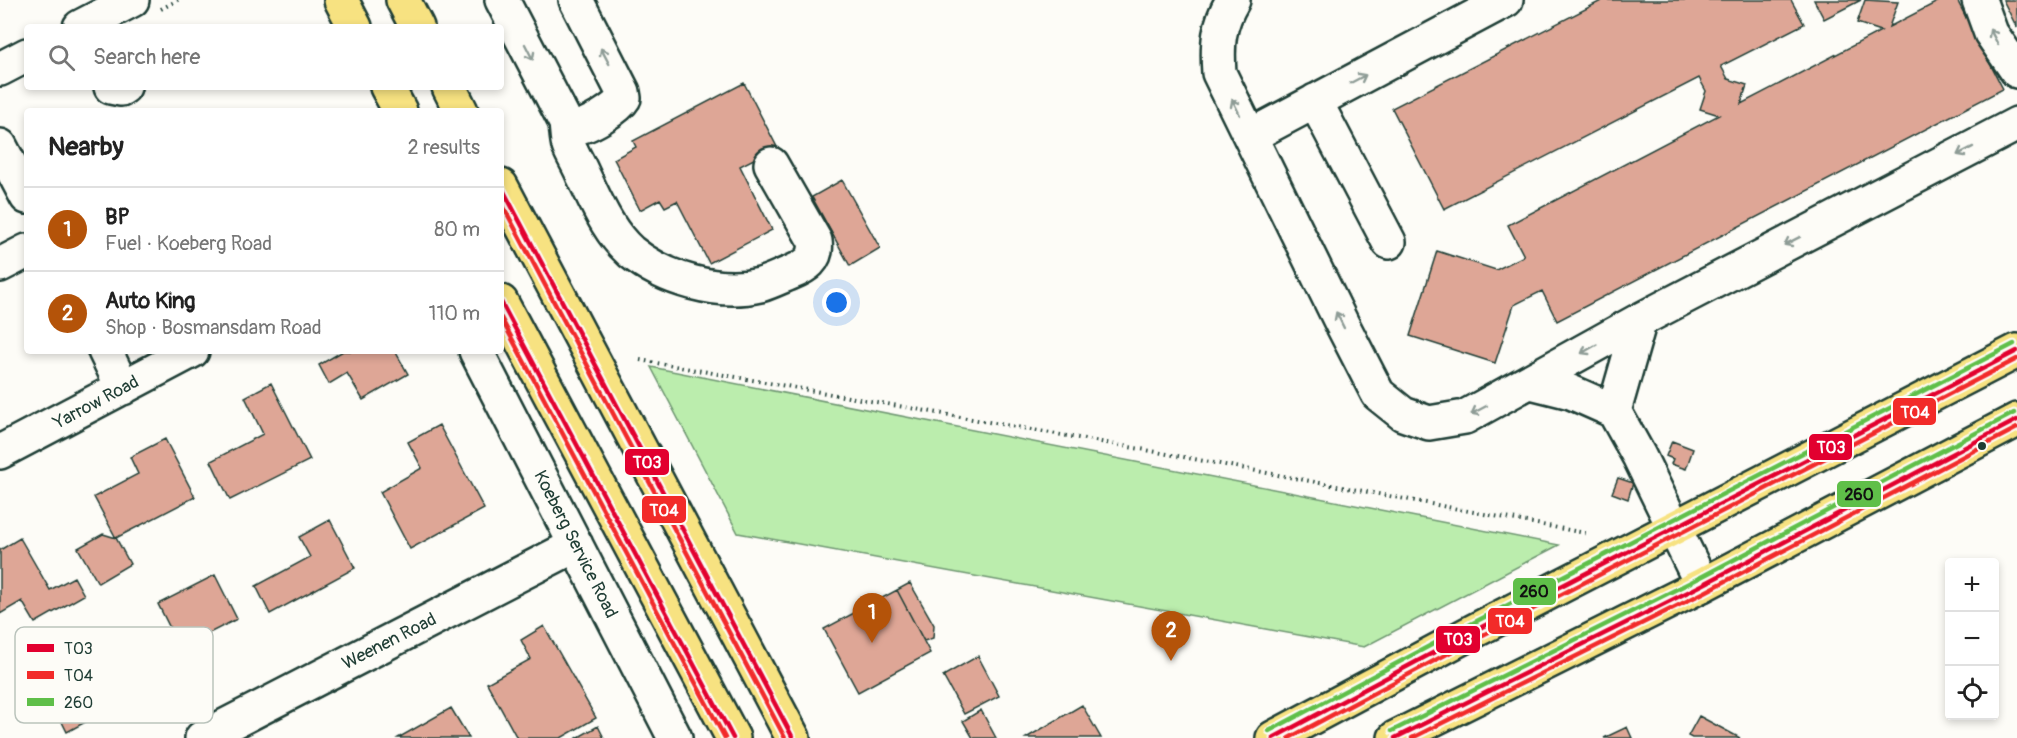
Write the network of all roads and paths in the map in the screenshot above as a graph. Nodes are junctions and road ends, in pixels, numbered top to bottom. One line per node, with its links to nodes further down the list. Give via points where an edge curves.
1 (132, 0): 9 (street)
2 (341, 0): 10 (main road)
3 (403, 0): 11 (main road)
4 (502, 0): 20 (street, one-way to 20)
5 (576, 0): 20 (street, one-way to 5, via 582,126 614,109 624,98)
6 (1233, 0): 22 (street, one-way to 6, via 1219,73 1217,44)
7 (1506, 0): 17 (street, one-way to 7)
8 (1979, 0): 14 (street, one-way to 8, via 1991,33)
9 (86, 24)
10 (353, 24)
11 (415, 24)
12 (24, 57): 13 (street)
13 (0, 69)
14 (2017, 71)
15 (389, 90): 18 (main road)
16 (450, 90): 19 (main road)
17 (1315, 101): 22 (street); 27 (street)
18 (398, 108)
19 (460, 108)
20 (566, 123): 24 (street, via 569,145 620,241 661,270 701,284 761,285 802,268 815,255 814,241)
21 (2017, 124): 31 (street, one-way to 31)
22 (1250, 136): 37 (street, one-way to 22, via 1465,417 1429,423 1403,414 1378,394)
23 (0, 146): 25 (street)
24 (771, 164)
25 (24, 191)
26 (504, 192): 48 (main road)
27 (1389, 242)
28 (24, 253): 29 (street)
29 (0, 265)
30 (504, 308): 47 (main road)
31 (1640, 320): 37 (street, one-way to 37); 38 (street)
32 (2017, 351): 41 (main road)
33 (118, 354): 36 (street)
34 (478, 354): 43 (street, Koeberg Service Road)
35 (640, 360): 42 (path)
36 (156, 363): 40 (street, Yarrow Road)
37 (1531, 382): 38 (street, via 1571,392)
38 (1614, 411): 41 (street)
39 (2017, 420): 44 (main road)
40 (0, 452)
41 (1674, 527): 44 (street); 49 (main road)
42 (1594, 535)
43 (576, 544): 45 (street, Weenen Road); 46 (street, Koeberg Service Road)
44 (1702, 585): 50 (main road)
45 (201, 738)
46 (675, 738)
47 (733, 738)
48 (794, 738)
49 (1273, 738)
50 (1395, 738)

